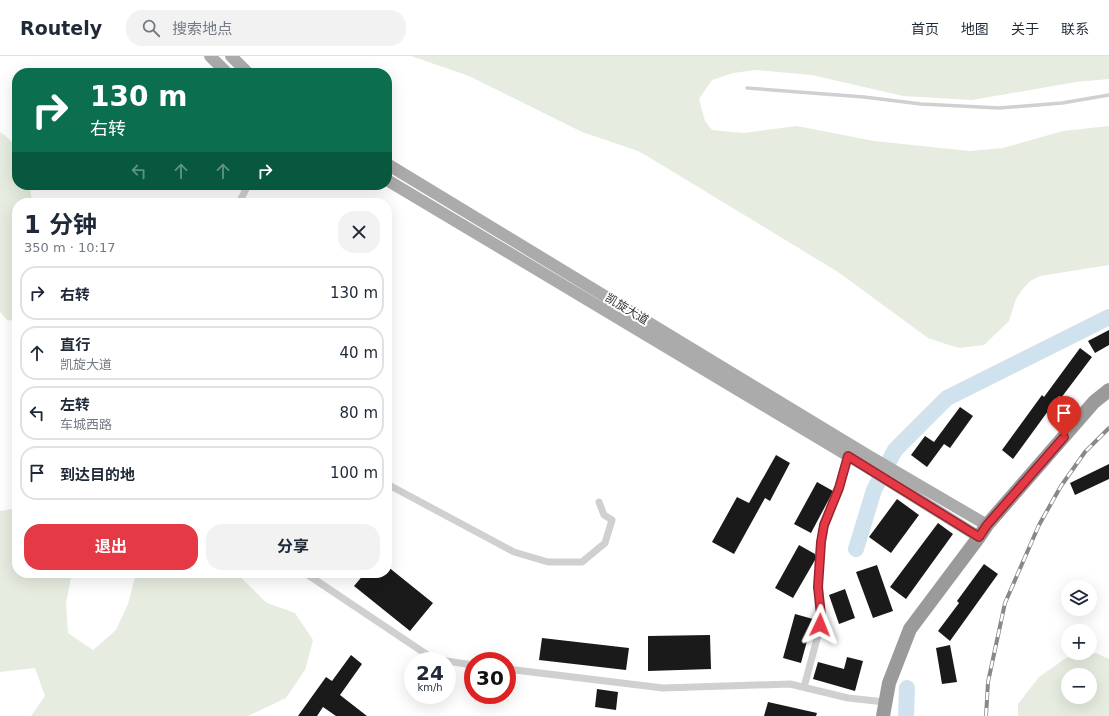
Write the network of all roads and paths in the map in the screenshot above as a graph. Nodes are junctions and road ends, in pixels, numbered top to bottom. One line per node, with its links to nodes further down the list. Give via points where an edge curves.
1 (210, 56): 3 (main road)
2 (231, 56): 4 (main road)
3 (222, 68)
4 (243, 68)
5 (746, 88): 6 (lane, via 920,104 999,108)
6 (1109, 96)
7 (392, 167): 11 (main road, 凯旋大道)
8 (392, 183): 10 (main road, 凯旋大道)
9 (1109, 390): 15 (highway, via 1094,402)
10 (848, 456): 11 (main road, 凯旋大道); 20 (street, via 839,488 824,525 818,587 821,615)
11 (864, 459): 12 (main road)
12 (893, 477): 15 (main road); 16 (main road)
13 (392, 487): 14 (street, via 514,552 548,562 582,562 605,543 612,520 604,514)
14 (599, 502)
15 (987, 525): 16 (highway)
16 (979, 537): 21 (highway, via 910,629 889,683)
17 (312, 578): 18 (street)
18 (423, 652)
19 (516, 670): 20 (street, via 663,688 790,684)
20 (804, 687): 21 (street)
21 (884, 709)

